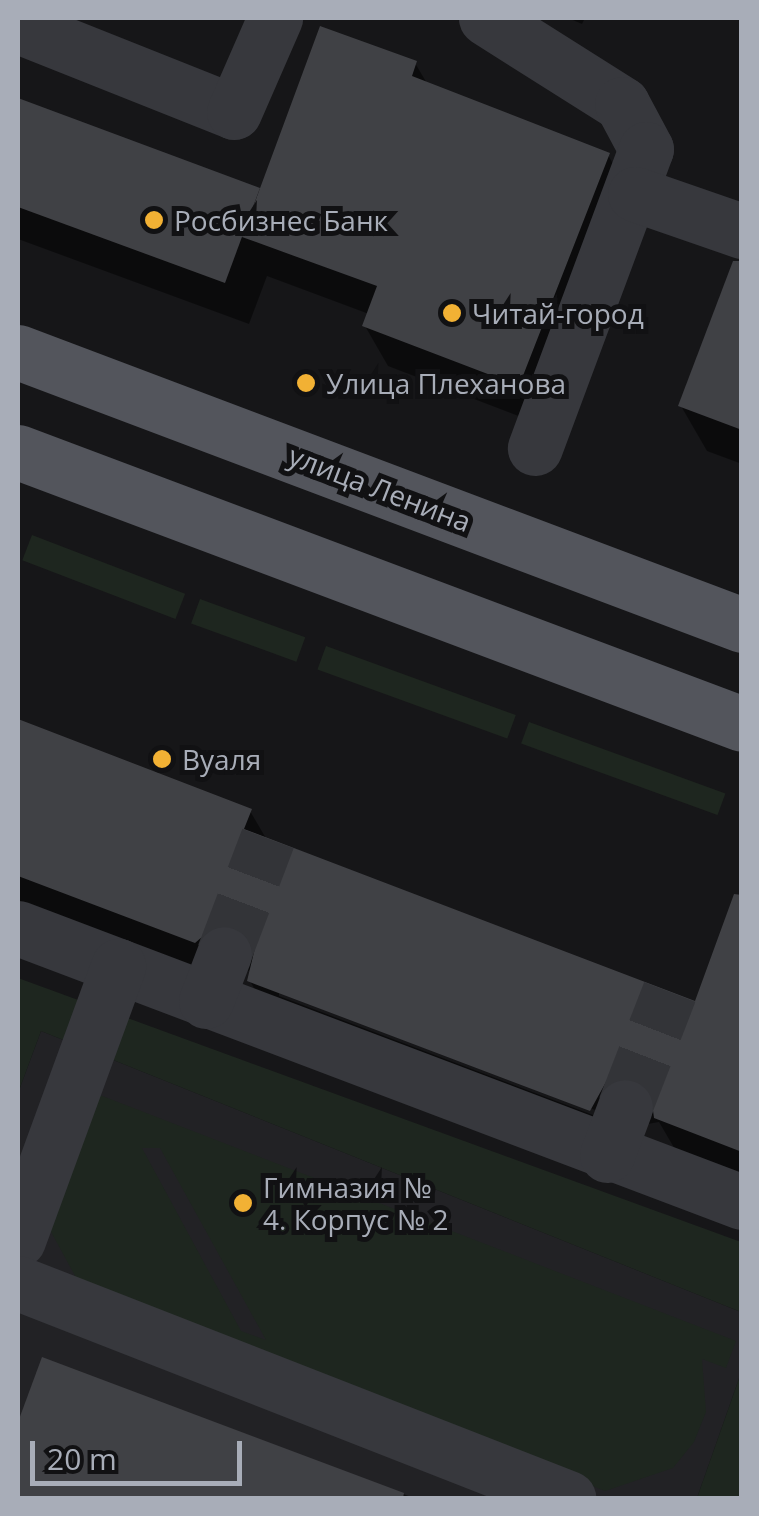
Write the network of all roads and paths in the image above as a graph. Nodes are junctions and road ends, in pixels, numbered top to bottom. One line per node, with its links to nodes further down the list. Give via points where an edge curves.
1 (275, 18): 3 (lane, via 234,112)
2 (486, 18): 4 (lane, via 622,104 646,149)
3 (18, 26)
4 (634, 194): 5 (lane); 7 (lane)
5 (742, 232)
6 (18, 352): 9 (main road, улица Ленина)
7 (535, 448)
8 (18, 452): 10 (main road)
9 (742, 625)
10 (742, 724)
11 (18, 928): 12 (lane)
12 (118, 966): 13 (lane, via 215,977 616,1131); 14 (lane)
13 (742, 1202)
14 (18, 1240)
15 (18, 1284): 16 (lane)
16 (568, 1498)

